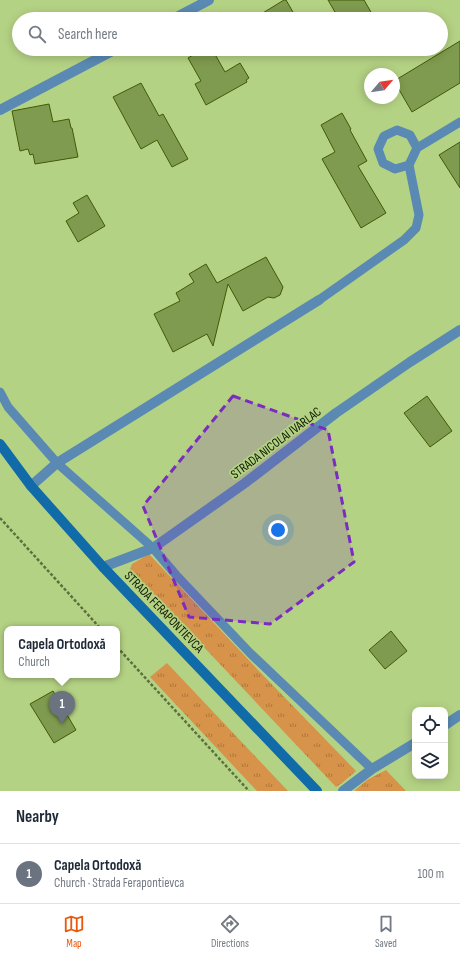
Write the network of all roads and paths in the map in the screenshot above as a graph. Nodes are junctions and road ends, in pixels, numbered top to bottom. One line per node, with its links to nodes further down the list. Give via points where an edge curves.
1 (209, 0): 2 (street)
2 (186, 12)
3 (103, 56): 4 (street)
4 (0, 110)
5 (460, 122): 6 (lane)
6 (417, 148): 7 (lane); 7 (lane, via 410,135 397,130 384,136 378,149 383,163 395,169)
7 (409, 165): 8 (lane, via 419,215 416,228 404,240)
8 (319, 300): 12 (street)
9 (460, 330): 15 (street, STRADA NICOLAI IVARLAC, via 336,413 245,483)
10 (0, 392): 12 (lane, via 8,407)
11 (0, 444): 13 (main road, STRADA FERAPONTIEVCA)
12 (57, 463): 13 (street); 15 (lane)
13 (31, 486): 16 (main road, STRADA FERAPONTIEVCA)
14 (0, 518): 17 (path)
15 (153, 548): 16 (street, STRADA NICOLAI IVARLAC); 22 (lane, via 250,653)
16 (103, 568): 24 (main road, STRADA FERAPONTIEVCA)
17 (98, 626)
18 (120, 650): 23 (path)
19 (460, 715): 20 (street)
20 (448, 723)
21 (412, 745): 22 (street)
22 (372, 769): 25 (street)
23 (249, 791)
24 (317, 791)
25 (343, 791)

